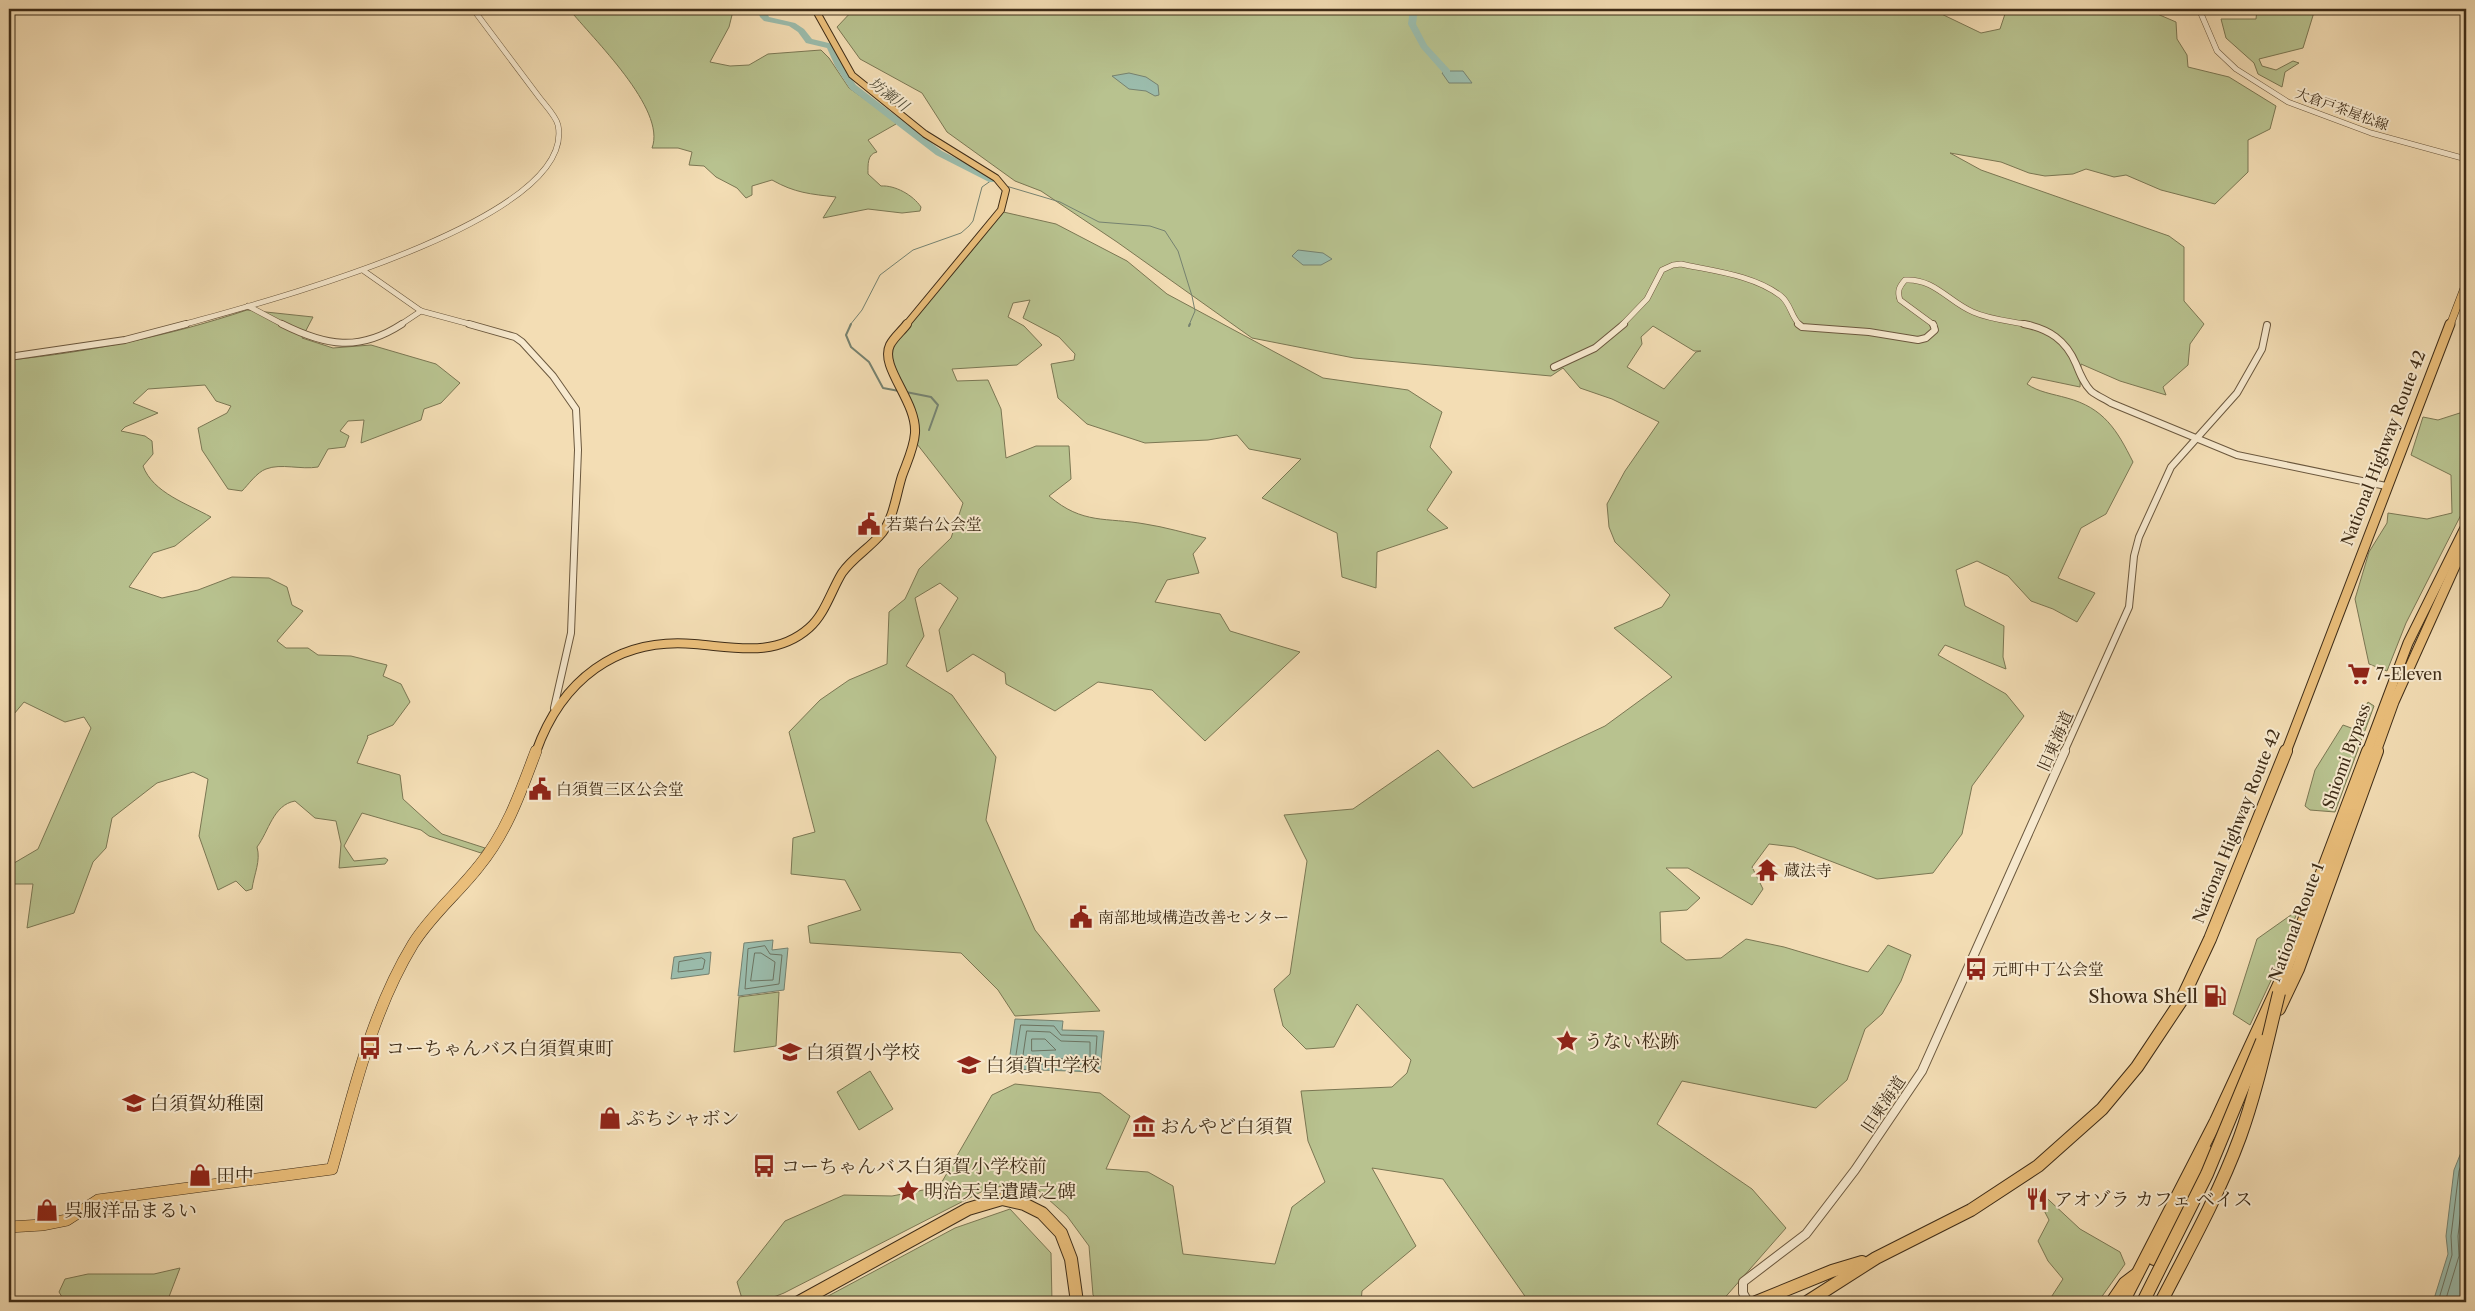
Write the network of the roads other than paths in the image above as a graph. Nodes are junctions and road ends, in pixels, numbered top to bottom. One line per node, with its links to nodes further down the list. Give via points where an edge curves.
1 (473, 9): 5 (street, via 558,123 560,137 556,155 544,173 517,197 440,238)
2 (815, 9): 16 (main road, via 852,75 925,134 996,178 1006,190 1001,210 895,338 887,352 888,365 911,401 915,438 887,525 849,563 816,620 796,638 769,649 753,651 678,643 621,655 592,671)
3 (2199, 9): 4 (street, 大倉戸茶屋松線, via 2217,51 2236,69 2281,98 2371,133)
4 (2466, 160)
5 (364, 271): 7 (street); 8 (street)
6 (2466, 283): 13 (highway, National Highway Route 42)
7 (248, 306): 8 (street, via 309,338 336,345 376,338); 10 (street, via 124,340)
8 (421, 312): 16 (street, via 515,337 553,376 576,409 578,450 571,633)
9 (2267, 325): 12 (street, 旧東海道, via 2262,349 2251,371 2237,393)
10 (9, 357)
11 (1554, 367): 12 (street, via 1586,353 1607,338 1648,297 1662,268 1670,263 1762,286 1787,302 1796,323 1802,327 1870,332 1918,340 1932,333 1934,324 1903,305 1899,298 1900,287 1905,280 1920,279 1973,313 2051,333 2068,347 2092,392)
12 (2196, 438): 13 (street, via 2252,460); 24 (street, 旧東海道, via 2171,467 2143,528 2134,556 2129,606 1922,1071 1855,1170 1806,1234 1743,1282 1743,1294)
13 (2386, 486): 20 (highway, National Highway Route 42, via 2284,757 2210,939 2170,1018 2137,1067 2102,1110 2038,1166 1971,1210)
14 (2466, 526): 17 (highway, Shiomi Bypass, via 2408,643)
15 (2466, 542): 29 (highway, National Route 1, via 2394,702 2298,969 2173,1224)
16 (554, 708): 19 (main road, via 515,808 495,845 431,918 398,971 370,1038 332,1169 98,1200 68,1220)
17 (2283, 976): 18 (highway, Shiomi Bypass); 21 (highway, Shiomi Bypass, via 2216,1122)
18 (2280, 993): 30 (highway, Shiomi Bypass, bridge, via 2227,1128); 31 (highway, bridge, via 2240,1136 2213,1201)
19 (9, 1227)
20 (1876, 1258): 25 (highway, National Highway Route 42, via 1832,1271); 26 (highway, National Highway Route 42)
21 (2140, 1272): 27 (highway, via 2125,1283); 28 (highway, Shiomi Bypass)
22 (799, 1302): 23 (highway, via 968,1209 995,1199 1034,1208 1060,1232 1074,1264)
23 (1077, 1302)
24 (1748, 1302)
25 (1756, 1302)
26 (1807, 1302)
27 (2112, 1302)
28 (2123, 1302)
29 (2130, 1302)
30 (2143, 1302)
31 (2161, 1302)

